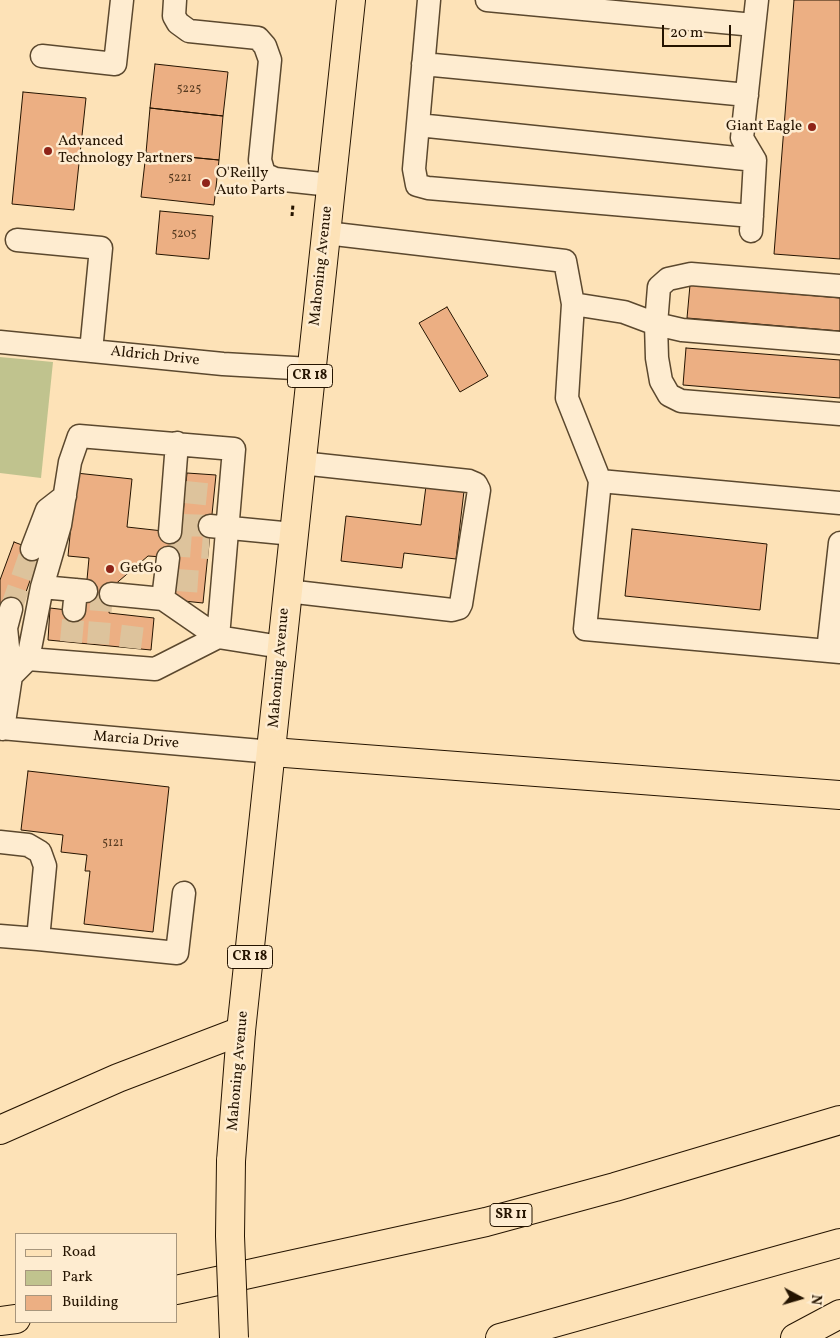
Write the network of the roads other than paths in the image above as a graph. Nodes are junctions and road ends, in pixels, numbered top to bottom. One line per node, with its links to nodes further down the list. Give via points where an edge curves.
1 (122, 0): 9 (street, via 114,64)
2 (175, 0): 14 (street, via 174,16 189,31 258,38 265,46 270,60 260,160 264,174 275,179)
3 (351, 0): 14 (main road, Mahoning Avenue / CR 18)
4 (429, 0): 10 (street)
5 (486, 0): 7 (street)
6 (757, 0): 8 (street)
7 (564, 4): 8 (street)
8 (754, 25): 11 (street)
9 (42, 56)
10 (423, 64): 11 (street); 12 (street)
11 (747, 95): 13 (street, via 742,138)
12 (418, 125): 13 (street); 13 (street, via 414,169 417,185 751,224)
13 (755, 160)
14 (331, 185): 15 (main road, Mahoning Avenue / CR 18)
15 (326, 233): 18 (street, via 565,261); 23 (main road, Mahoning Avenue / CR 18)
16 (16, 240): 22 (street, via 100,248)
17 (840, 286): 19 (street, via 691,274 668,279 659,287)
18 (573, 304): 19 (street, via 624,312); 27 (street, via 567,398)
19 (656, 324): 21 (street, via 682,330); 24 (street, via 661,381 669,395 681,401)
20 (0, 342): 22 (street, Aldrich Drive)
21 (840, 343)
22 (91, 351): 23 (street, Aldrich Drive)
23 (311, 369): 26 (main road, Mahoning Avenue / CR 18)
24 (840, 414)
25 (177, 443): 28 (street, via 79,436); 30 (street, via 179,492); 32 (street, via 234,449 222,496)
26 (301, 462): 31 (main road, Mahoning Avenue / CR 18); 36 (street, via 469,481 479,490 459,608 452,610)
27 (600, 481): 29 (street); 42 (street, via 585,629)
28 (64, 496): 34 (street, via 47,510); 35 (street, via 60,525)
29 (840, 503)
30 (174, 527)
31 (293, 534): 32 (street); 36 (main road, Mahoning Avenue / CR 18)
32 (218, 538): 40 (street, via 214,584)
33 (840, 543): 42 (street)
34 (32, 549)
35 (42, 587): 38 (street); 43 (street)
36 (287, 591): 41 (main road, Mahoning Avenue / CR 18)
37 (111, 594): 40 (street, via 136,606 168,579)
38 (79, 597)
39 (11, 609): 44 (street, via 6,628)
40 (218, 637): 41 (street); 43 (street, via 155,668 129,657 71,652)
41 (281, 647): 46 (main road, Mahoning Avenue / CR 18)
42 (834, 652)
43 (28, 660): 44 (street)
44 (11, 676): 45 (street)
45 (2, 729): 46 (street, Marcia Drive)
46 (272, 752): 47 (main road); 52 (main road, Mahoning Avenue / CR 18)
47 (840, 795)
48 (0, 842): 51 (street, via 28,845 40,852 45,866)
49 (184, 893): 51 (street, via 177,953)
50 (0, 936): 51 (street)
51 (38, 939)
52 (242, 1031): 54 (main road, via 118,1078); 60 (main road, Mahoning Avenue / CR 18, bridge, via 231,1162)
53 (840, 1120): 56 (main road, SR 11, via 486,1222)
54 (0, 1130)
55 (840, 1243): 61 (main road)
56 (178, 1290)
57 (840, 1314): 62 (main road)
58 (15, 1319): 59 (main road)
59 (0, 1321)
60 (234, 1338)
61 (500, 1338)
62 (796, 1338)

